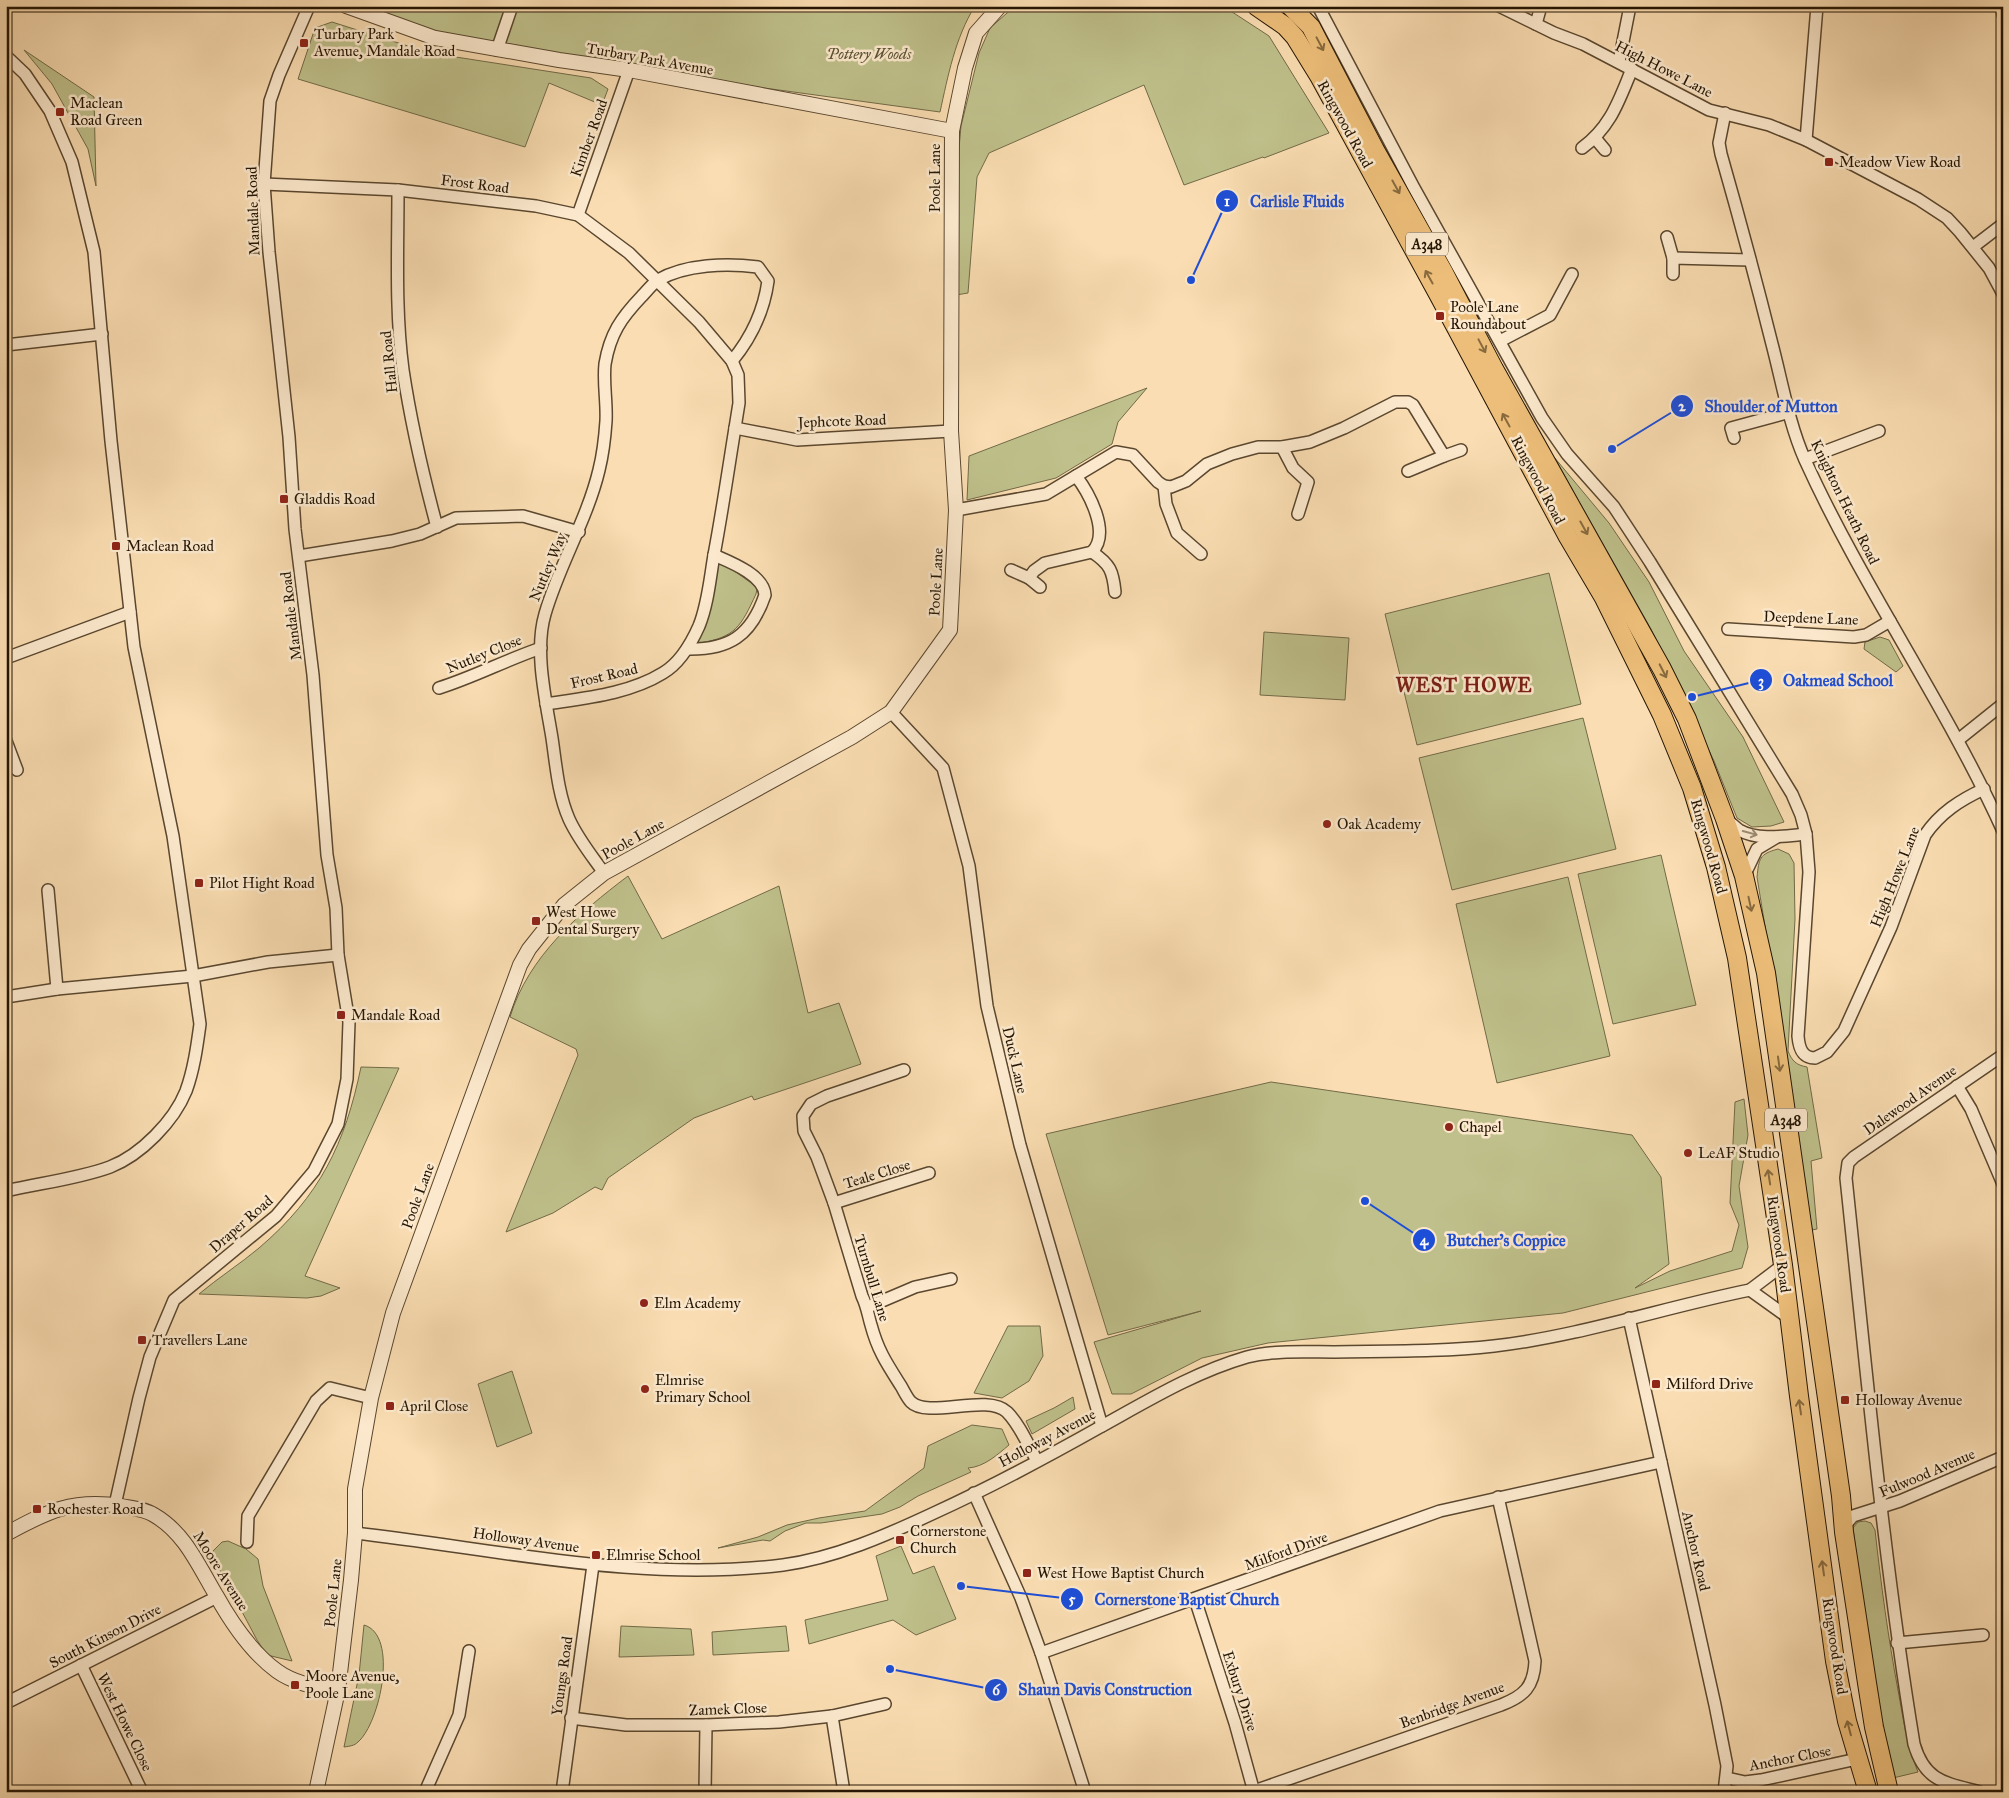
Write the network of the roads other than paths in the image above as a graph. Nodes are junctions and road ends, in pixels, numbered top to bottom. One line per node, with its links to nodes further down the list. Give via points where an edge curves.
1 (309, 6): 26 (street, Mandale Road, via 270,101)
2 (346, 6): 15 (street, Turbary Park Avenue, via 435,38)
3 (512, 6): 15 (street)
4 (1000, 6): 21 (street, Poole Lane, via 976,33)
5 (1256, 6): 99 (highway, Ringwood Road / A348, one-way to 5, via 1737,958 1716,867 1675,743 1604,598 1319,76 1285,26)
6 (1290, 6): 80 (highway, Ringwood Road / A348, one-way to 80, via 1311,27 1494,369 1662,668 1687,720)
7 (1318, 6): 39 (street, Ringwood Road)
8 (1499, 6): 14 (street, High Howe Lane)
9 (1541, 6): 14 (street)
10 (1630, 6): 17 (street)
11 (1817, 6): 23 (street)
12 (2002, 6): 13 (street)
13 (2003, 15)
14 (1536, 24): 17 (street, High Howe Lane)
15 (498, 50): 19 (street, Turbary Park Avenue)
16 (6, 56): 38 (street, via 24,74 50,112 72,162 94,252)
17 (1619, 62): 18 (street, High Howe Lane)
18 (1632, 68): 20 (street, High Howe Lane, via 1709,110); 22 (street, via 1608,122)
19 (630, 70): 21 (street, Turbary Park Avenue); 28 (street, Kimber Road)
20 (1725, 114): 23 (street, High Howe Lane, via 1770,125); 33 (street, Knighton Heath Road, via 1719,143)
21 (952, 131): 45 (street, Poole Lane)
22 (1595, 138): 24 (street); 25 (street)
23 (1806, 140): 31 (street, High Howe Lane, via 1933,208 1947,218)
24 (1582, 148)
25 (1605, 150)
26 (264, 184): 27 (street, Frost Road); 61 (street, Mandale Road)
27 (398, 190): 28 (street, Frost Road, via 536,206); 56 (street, Hall Road, via 397,284 403,368 418,454)
28 (578, 215): 36 (street, Frost Road, via 629,253)
29 (2003, 224): 31 (street)
30 (1667, 237): 32 (street)
31 (1973, 247): 37 (street, High Howe Lane)
32 (1673, 258): 33 (street); 35 (street)
33 (1750, 260): 42 (street, Knighton Heath Road)
34 (1572, 274): 39 (street, via 1550,315)
35 (1673, 274)
36 (657, 281): 41 (street, Frost Road, via 700,322); 41 (street, via 682,270 717,266 745,266 758,268 764,273 768,281 764,300 744,347); 57 (street, Nutley Way, via 628,311 610,342 604,376 606,421 600,467)
37 (2003, 294)
38 (102, 334): 40 (street); 66 (street)
39 (1500, 341): 82 (street, Ringwood Road, via 1554,438 1614,507 1650,562 1783,778 1801,815)
40 (6, 345)
41 (732, 361): 43 (street, Frost Road, via 738,375 739,403)
42 (1790, 412): 44 (street); 50 (street, Knighton Heath Road)
43 (735, 428): 45 (street, Jephcote Road, via 797,440); 60 (street, Frost Road)
44 (1731, 428)
45 (950, 431): 54 (street, Poole Lane)
46 (1879, 431): 50 (street)
47 (1282, 447): 49 (street, via 1310,442 1386,405 1402,402 1419,412); 53 (street, via 1232,454 1207,464 1179,486); 55 (street, via 1293,468 1308,482)
48 (1461, 450): 49 (street)
49 (1444, 456): 51 (street)
50 (1805, 459): 67 (street, Knighton Heath Road)
51 (1408, 471)
52 (1076, 476): 53 (street, via 1108,456 1122,452 1133,455); 54 (street, via 1046,494); 58 (street, via 1093,503 1099,527 1099,540)
53 (1164, 486): 59 (street, via 1166,504 1176,533)
54 (956, 510): 75 (street, Poole Lane, via 950,630)
55 (1298, 514)
56 (437, 527): 57 (street, via 456,518 523,516); 61 (street, via 392,541)
57 (579, 532): 69 (street, Nutley Way, via 545,613)
58 (1092, 552): 63 (street, via 1045,563); 65 (street, via 1112,570)
59 (1201, 554)
60 (714, 555): 70 (street, Frost Road, via 700,624); 70 (street, via 740,566 763,587 765,595 748,629 739,636 710,650)
61 (299, 556): 87 (street, Mandale Road, via 313,675 327,855 336,908)
62 (1012, 570): 63 (street)
63 (1029, 578): 64 (street)
64 (1040, 587)
65 (1115, 592)
66 (130, 612): 71 (street); 88 (street, via 134,647 173,836)
67 (1890, 621): 68 (street, Deepdene Lane, via 1866,635 1854,637); 76 (street, Knighton Heath Road)
68 (1728, 629)
69 (541, 648): 72 (street, Nutley Close); 73 (street, Nutley Way)
70 (687, 649): 73 (street, Frost Road, via 670,668 642,684)
71 (6, 658)
72 (439, 688)
73 (546, 704): 84 (street, Nutley Way, via 566,810 584,845)
74 (2003, 704): 76 (street)
75 (891, 712): 84 (street, Poole Lane, via 852,737); 106 (street, Duck Lane, via 943,768 969,866 987,1006 1020,1145)
76 (1958, 740): 79 (street, Knighton Heath Road)
77 (6, 741): 78 (street)
78 (17, 770)
79 (1984, 789): 81 (street, Knighton Heath Road); 91 (street, High Howe Lane, via 1944,812 1925,835)
80 (1725, 818): 83 (street, Ringwood Road, one-way to 83, via 1740,831); 85 (highway, Ringwood Road / A348)
81 (2003, 831)
82 (1806, 834): 83 (street, Ringwood Road); 91 (street, Ringwood Road, via 1809,872 1798,1036 1799,1048 1805,1055 1816,1058 1827,1052 1844,1031)
83 (1779, 836): 85 (street, Ringwood Road, via 1757,849)
84 (604, 873): 105 (street, Poole Lane, via 564,905 520,964 393,1313)
85 (1744, 876): 111 (highway, Ringwood Road / A348, one-way to 111, via 1766,973)
86 (48, 890): 89 (street)
87 (338, 955): 88 (street, via 268,962); 113 (street, Draper Road, via 349,1022 347,1079 338,1124 314,1170 276,1216 174,1300 150,1357 138,1398)
88 (194, 976): 89 (street); 97 (street, via 200,1024 197,1053 186,1092 148,1144 112,1167)
89 (57, 989): 90 (street)
90 (6, 997)
91 (1860, 999)
92 (2003, 1055): 94 (street, Dalewood Avenue)
93 (904, 1070): 98 (street, Turnbull Lane, via 827,1096 811,1104 803,1116 804,1131 818,1157)
94 (1957, 1086): 96 (street, via 1971,1109); 114 (street, Dalewood Avenue, via 1848,1163 1846,1178)
95 (928, 1173): 98 (street, Teale Close)
96 (2003, 1184)
97 (6, 1190)
98 (834, 1203): 102 (street, Turnbull Lane)
99 (1783, 1266): 101 (street, Holloway Avenue); 104 (highway, Ringwood Road / A348)
100 (951, 1279): 102 (street, via 915,1287)
101 (1750, 1290): 103 (street, Holloway Avenue); 104 (street)
102 (868, 1307): 108 (street, Turnbull Lane, via 881,1355 912,1403 938,1408 984,1404 1006,1411)
103 (1629, 1318): 106 (street, Holloway Avenue, via 1494,1346 1251,1356 1203,1372); 109 (street, Anchor Road)
104 (1789, 1318): 134 (highway, Ringwood Road / A348, one-way to 104, via 1835,1661)
105 (371, 1398): 116 (street, Poole Lane, via 355,1489); 119 (street, via 330,1388 316,1401 248,1516)
106 (1102, 1426): 108 (street, Holloway Avenue)
107 (2003, 1457): 114 (street, Fulwood Avenue)
108 (1037, 1461): 110 (street, Holloway Avenue)
109 (1660, 1462): 112 (street, Milford Drive); 135 (street, Anchor Road, via 1715,1705)
110 (974, 1493): 120 (street, Holloway Avenue, via 935,1513 827,1556 785,1565 686,1570); 126 (street, via 1021,1598)
111 (1841, 1496): 115 (street, via 1846,1506); 117 (highway, Ringwood Road / A348)
112 (1498, 1497): 122 (street, Milford Drive, via 1440,1511); 136 (street, Benbridge Avenue, via 1535,1661 1534,1673 1524,1692 1501,1705)
113 (115, 1505): 118 (street, Moore Avenue, via 86,1503 61,1507); 121 (street, Moore Avenue, via 153,1514 174,1529 192,1550)
114 (1880, 1509): 115 (street, Fulwood Avenue); 124 (street)
115 (1861, 1513): 117 (street, via 1853,1516)
116 (355, 1532): 120 (street, Holloway Avenue); 128 (street, Poole Lane)
117 (1844, 1532): 146 (highway, Ringwood Road / A348, via 1874,1727)
118 (6, 1534)
119 (247, 1542)
120 (593, 1565): 132 (street, Youngs Road)
121 (217, 1597): 127 (street, South Kinson Drive); 128 (street, Moore Avenue, via 254,1650 278,1672 306,1685)
122 (1195, 1599): 126 (street, Milford Drive); 136 (street, Exbury Drive)
123 (1983, 1636): 124 (street, via 1971,1642)
124 (1897, 1643): 147 (street, via 1918,1757 1935,1778)
125 (469, 1651): 139 (street, via 459,1715)
126 (1041, 1653): 143 (street)
127 (81, 1665): 129 (street, South Kinson Drive); 137 (street, West Howe Close)
128 (338, 1690): 138 (street, Poole Lane)
129 (6, 1703)
130 (885, 1704): 131 (street, Zamek Close)
131 (832, 1716): 133 (street, Zamek Close); 142 (street)
132 (571, 1718): 133 (street, Zamek Close, via 626,1725); 140 (street, Youngs Road)
133 (706, 1725): 141 (street)
134 (1857, 1759): 135 (street, Anchor Close, via 1761,1780 1745,1782); 145 (highway, Ringwood Road / A348)
135 (1727, 1778): 144 (street, Anchor Road)
136 (1254, 1791)
137 (142, 1792)
138 (316, 1792)
139 (425, 1792)
140 (562, 1792)
141 (705, 1792)
142 (844, 1792)
143 (1085, 1792)
144 (1724, 1792)
145 (1868, 1792)
146 (1889, 1792)
147 (1980, 1792)

